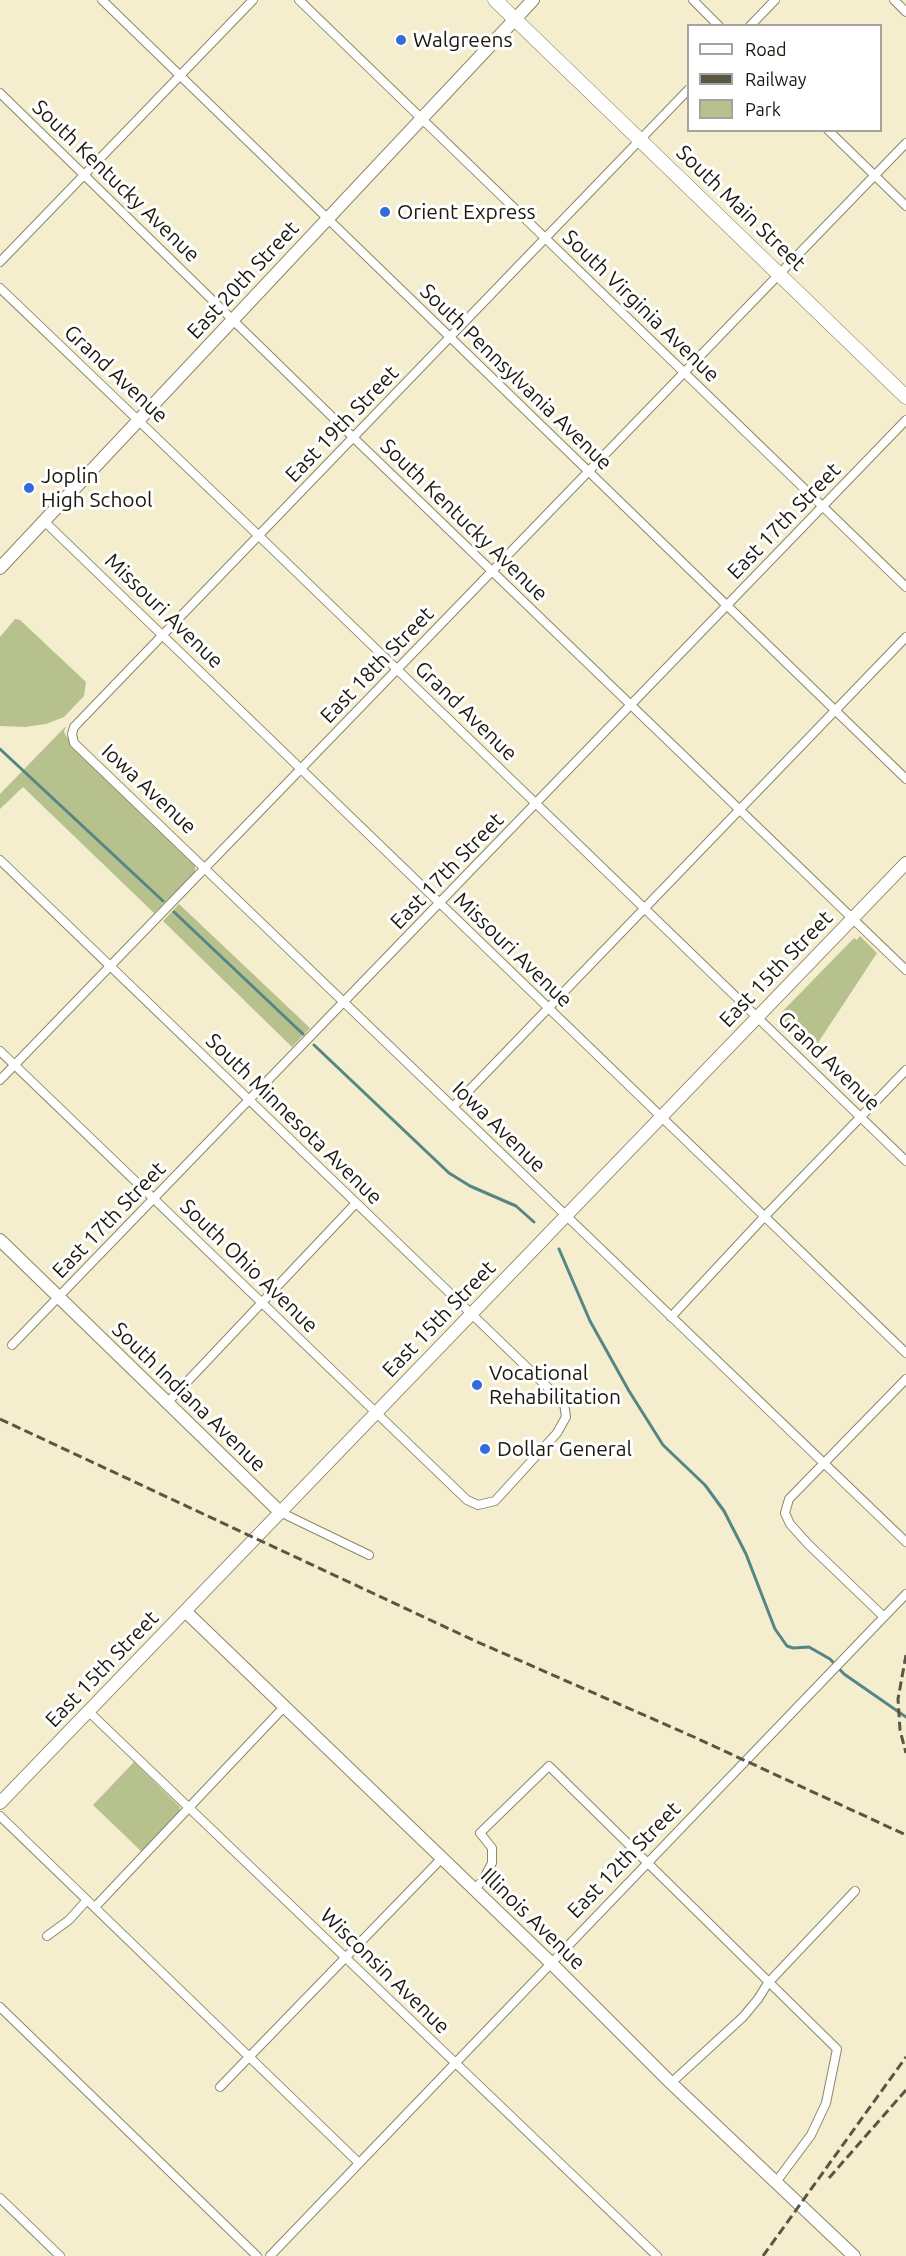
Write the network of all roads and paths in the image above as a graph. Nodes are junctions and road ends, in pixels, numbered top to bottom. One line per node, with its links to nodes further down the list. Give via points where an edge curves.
1 (102, 0): 13 (street, South Pennsylvania Avenue)
2 (253, 0): 13 (street)
3 (299, 0): 16 (street, South Virginia Avenue)
4 (495, 0): 10 (main road, South Main Street)
5 (533, 0): 10 (main road, East 20th Street)
6 (693, 0): 11 (street)
7 (775, 0): 12 (street)
8 (894, 0): 9 (street)
9 (906, 12)
10 (515, 19): 16 (main road, East 20th Street); 18 (main road, South Main Street)
11 (717, 24)
12 (752, 24)
13 (180, 76): 21 (street); 23 (street, South Pennsylvania Avenue)
14 (687, 91): 18 (street, East 19th Street)
15 (0, 93): 21 (street, South Kentucky Avenue)
16 (421, 119): 23 (main road, East 20th Street); 24 (street, South Virginia Avenue)
17 (830, 132): 20 (street)
18 (640, 140): 24 (street, East 19th Street); 26 (main road, South Main Street)
19 (906, 143): 20 (street, East 18th Street)
20 (874, 175): 22 (street); 26 (street, East 18th Street)
21 (84, 176): 25 (street); 28 (street, South Kentucky Avenue)
22 (906, 206)
23 (327, 219): 28 (main road, East 20th Street); 29 (street, South Pennsylvania Avenue)
24 (545, 239): 29 (street, East 19th Street); 30 (street, South Virginia Avenue)
25 (0, 262)
26 (780, 275): 30 (street, East 18th Street); 31 (main road, South Main Street)
27 (0, 288): 32 (street, Grand Avenue)
28 (233, 318): 32 (main road, East 20th Street); 34 (street, South Kentucky Avenue)
29 (451, 338): 34 (street, East 19th Street); 35 (street, South Pennsylvania Avenue)
30 (685, 374): 35 (street, East 18th Street); 36 (street, South Virginia Avenue)
31 (906, 397)
32 (138, 419): 37 (main road, East 20th Street); 38 (street, Grand Avenue)
33 (906, 420): 36 (street, East 17th Street)
34 (354, 438): 38 (street, East 19th Street); 40 (street, South Kentucky Avenue)
35 (589, 473): 40 (street, East 18th Street); 42 (street, South Pennsylvania Avenue)
36 (823, 507): 41 (street, South Virginia Avenue); 42 (street, East 17th Street)
37 (44, 521): 39 (main road, East 20th Street); 43 (street, Missouri Avenue)
38 (260, 536): 43 (street, East 19th Street); 45 (street, Grand Avenue)
39 (0, 568)
40 (492, 572): 45 (street, East 18th Street); 46 (street, South Kentucky Avenue)
41 (906, 587)
42 (727, 607): 46 (street, East 17th Street); 47 (street, South Pennsylvania Avenue)
43 (163, 635): 48 (street, East 19th Street, via 74,727); 49 (street, Missouri Avenue)
44 (906, 637): 47 (street)
45 (398, 669): 49 (street, East 18th Street); 51 (street, Grand Avenue)
46 (632, 706): 51 (street, East 17th Street); 52 (street, South Kentucky Avenue)
47 (836, 711): 50 (street, South Pennsylvania Avenue); 52 (street)
48 (72, 734): 55 (street, Iowa Avenue, via 74,743)
49 (301, 769): 55 (street, East 18th Street); 56 (street, Missouri Avenue)
50 (906, 779)
51 (536, 805): 56 (street, East 17th Street); 57 (street, Grand Avenue)
52 (740, 810): 57 (street); 58 (street, South Kentucky Avenue)
53 (0, 860): 59 (street, South Minnesota Avenue)
54 (906, 863): 58 (main road, East 15th Street)
55 (206, 868): 59 (street, East 18th Street); 61 (street, Iowa Avenue)
56 (440, 905): 61 (street, East 17th Street); 62 (street, Missouri Avenue)
57 (644, 908): 62 (street); 63 (street, Grand Avenue)
58 (852, 919): 60 (street, South Kentucky Avenue); 63 (main road, East 15th Street)
59 (110, 967): 65 (street, East 18th Street); 68 (street, South Minnesota Avenue)
60 (906, 970)
61 (344, 1003): 68 (street, East 17th Street); 69 (street, Iowa Avenue)
62 (548, 1008): 69 (street); 71 (street, Missouri Avenue)
63 (757, 1016): 70 (street, Grand Avenue); 71 (main road, East 15th Street)
64 (0, 1051): 65 (street, South Ohio Avenue)
65 (15, 1065): 67 (street, East 18th Street); 73 (street, South Ohio Avenue)
66 (906, 1070): 70 (street)
67 (0, 1080)
68 (249, 1101): 73 (street, East 17th Street); 74 (street, South Minnesota Avenue)
69 (453, 1107): 75 (street, Iowa Avenue)
70 (860, 1116): 72 (street, Grand Avenue); 76 (street)
71 (661, 1117): 75 (main road, East 15th Street); 76 (street, Missouri Avenue)
72 (906, 1161)
73 (153, 1199): 78 (street, East 17th Street); 79 (street, South Ohio Avenue)
74 (356, 1203): 79 (street); 80 (street, South Minnesota Avenue)
75 (566, 1215): 80 (main road, East 15th Street); 81 (street, Iowa Avenue)
76 (765, 1216): 81 (street); 83 (street, Missouri Avenue)
77 (0, 1240): 78 (main road, South Indiana Avenue)
78 (58, 1297): 82 (street, East 17th Street); 85 (main road, South Indiana Avenue)
79 (261, 1303): 85 (street); 86 (street, South Ohio Avenue)
80 (471, 1313): 86 (main road, East 15th Street); 88 (street, South Minnesota Avenue, via 564,1403 566,1417 557,1433 498,1498 487,1504)
81 (671, 1317): 87 (street, Iowa Avenue)
82 (12, 1345)
83 (906, 1353)
84 (906, 1379): 87 (street)
85 (167, 1403): 89 (main road, South Indiana Avenue)
86 (375, 1413): 88 (street, South Ohio Avenue); 89 (main road, East 15th Street)
87 (825, 1462): 90 (street, Iowa Avenue); 94 (street, via 789,1499 785,1513 808,1544)
88 (474, 1504)
89 (280, 1512): 91 (street, South Indiana Avenue); 93 (main road, East 15th Street)
90 (906, 1542)
91 (369, 1555)
92 (906, 1594): 94 (street, East 12th Street)
93 (185, 1611): 95 (main road, Illinois Avenue); 96 (main road, East 15th Street)
94 (884, 1617): 101 (street, East 12th Street)
95 (284, 1707): 98 (street); 100 (main road, Illinois Avenue)
96 (88, 1711): 97 (main road, East 15th Street); 98 (street, Wisconsin Avenue)
97 (0, 1803)
98 (190, 1808): 105 (street); 107 (street, Wisconsin Avenue)
99 (0, 1816): 104 (street)
100 (441, 1859): 102 (main road, Illinois Avenue); 107 (street)
101 (646, 1863): 102 (street, via 549,1766 480,1833 492,1848 492,1863); 108 (street, East 12th Street); 109 (street)
102 (474, 1890): 108 (main road, Illinois Avenue)
103 (855, 1891): 109 (street)
104 (87, 1900): 105 (street); 106 (street)
105 (95, 1907): 111 (street)
106 (47, 1936)
107 (346, 1958): 111 (street); 112 (street, Wisconsin Avenue)
108 (551, 1963): 112 (street, East 12th Street); 113 (main road, Illinois Avenue)
109 (768, 1983): 113 (street, via 743,2017); 116 (street, via 837,2049 826,2103 811,2135)
110 (0, 2007): 120 (street)
111 (249, 2057): 114 (street); 115 (street)
112 (454, 2063): 115 (street, East 12th Street); 122 (street, Wisconsin Avenue)
113 (671, 2083): 116 (main road, Illinois Avenue)
114 (220, 2087)
115 (359, 2163): 121 (street, East 12th Street)
116 (776, 2182): 118 (main road, Illinois Avenue)
117 (0, 2198): 119 (street)
118 (852, 2255)
119 (60, 2256)
120 (257, 2256)
121 (270, 2256)
122 (657, 2256)

